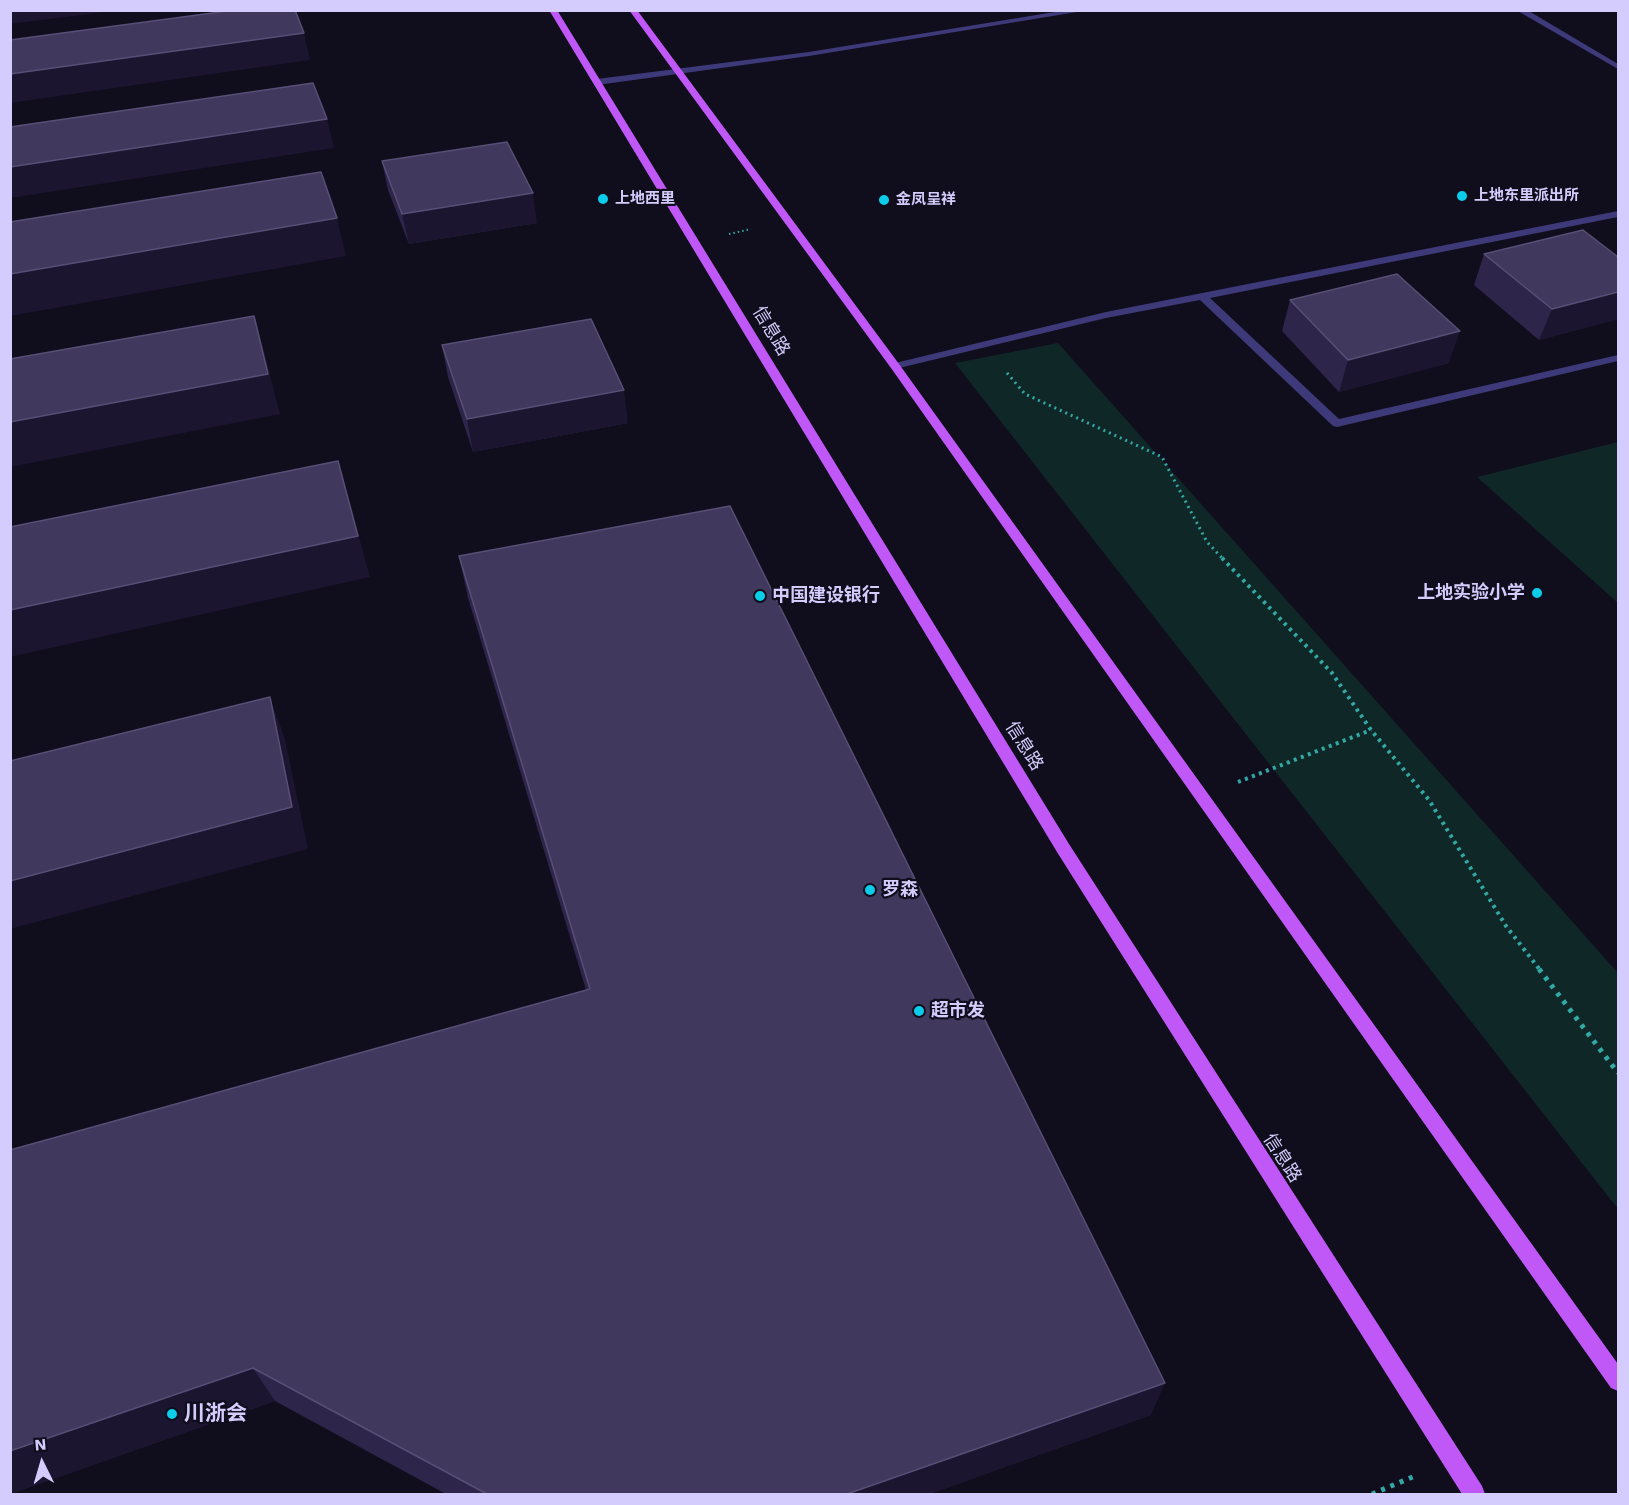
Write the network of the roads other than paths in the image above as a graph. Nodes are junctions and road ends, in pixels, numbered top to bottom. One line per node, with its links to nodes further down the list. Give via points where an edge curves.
1 (553, 10): 7 (main road, 信息路)
2 (633, 10): 6 (main road)
3 (1085, 10): 6 (street)
4 (1520, 10): 5 (street)
5 (1618, 67)
6 (676, 72): 7 (street); 13 (main road)
7 (597, 82): 15 (main road, 信息路, via 1063,848)
8 (1618, 214): 9 (street)
9 (1551, 226): 10 (street); 11 (street)
10 (1561, 233)
11 (1202, 296): 12 (street, via 1337,423); 13 (street, via 1100,316)
12 (1618, 358)
13 (895, 366): 14 (main road)
14 (1618, 1381)
15 (1474, 1494)

